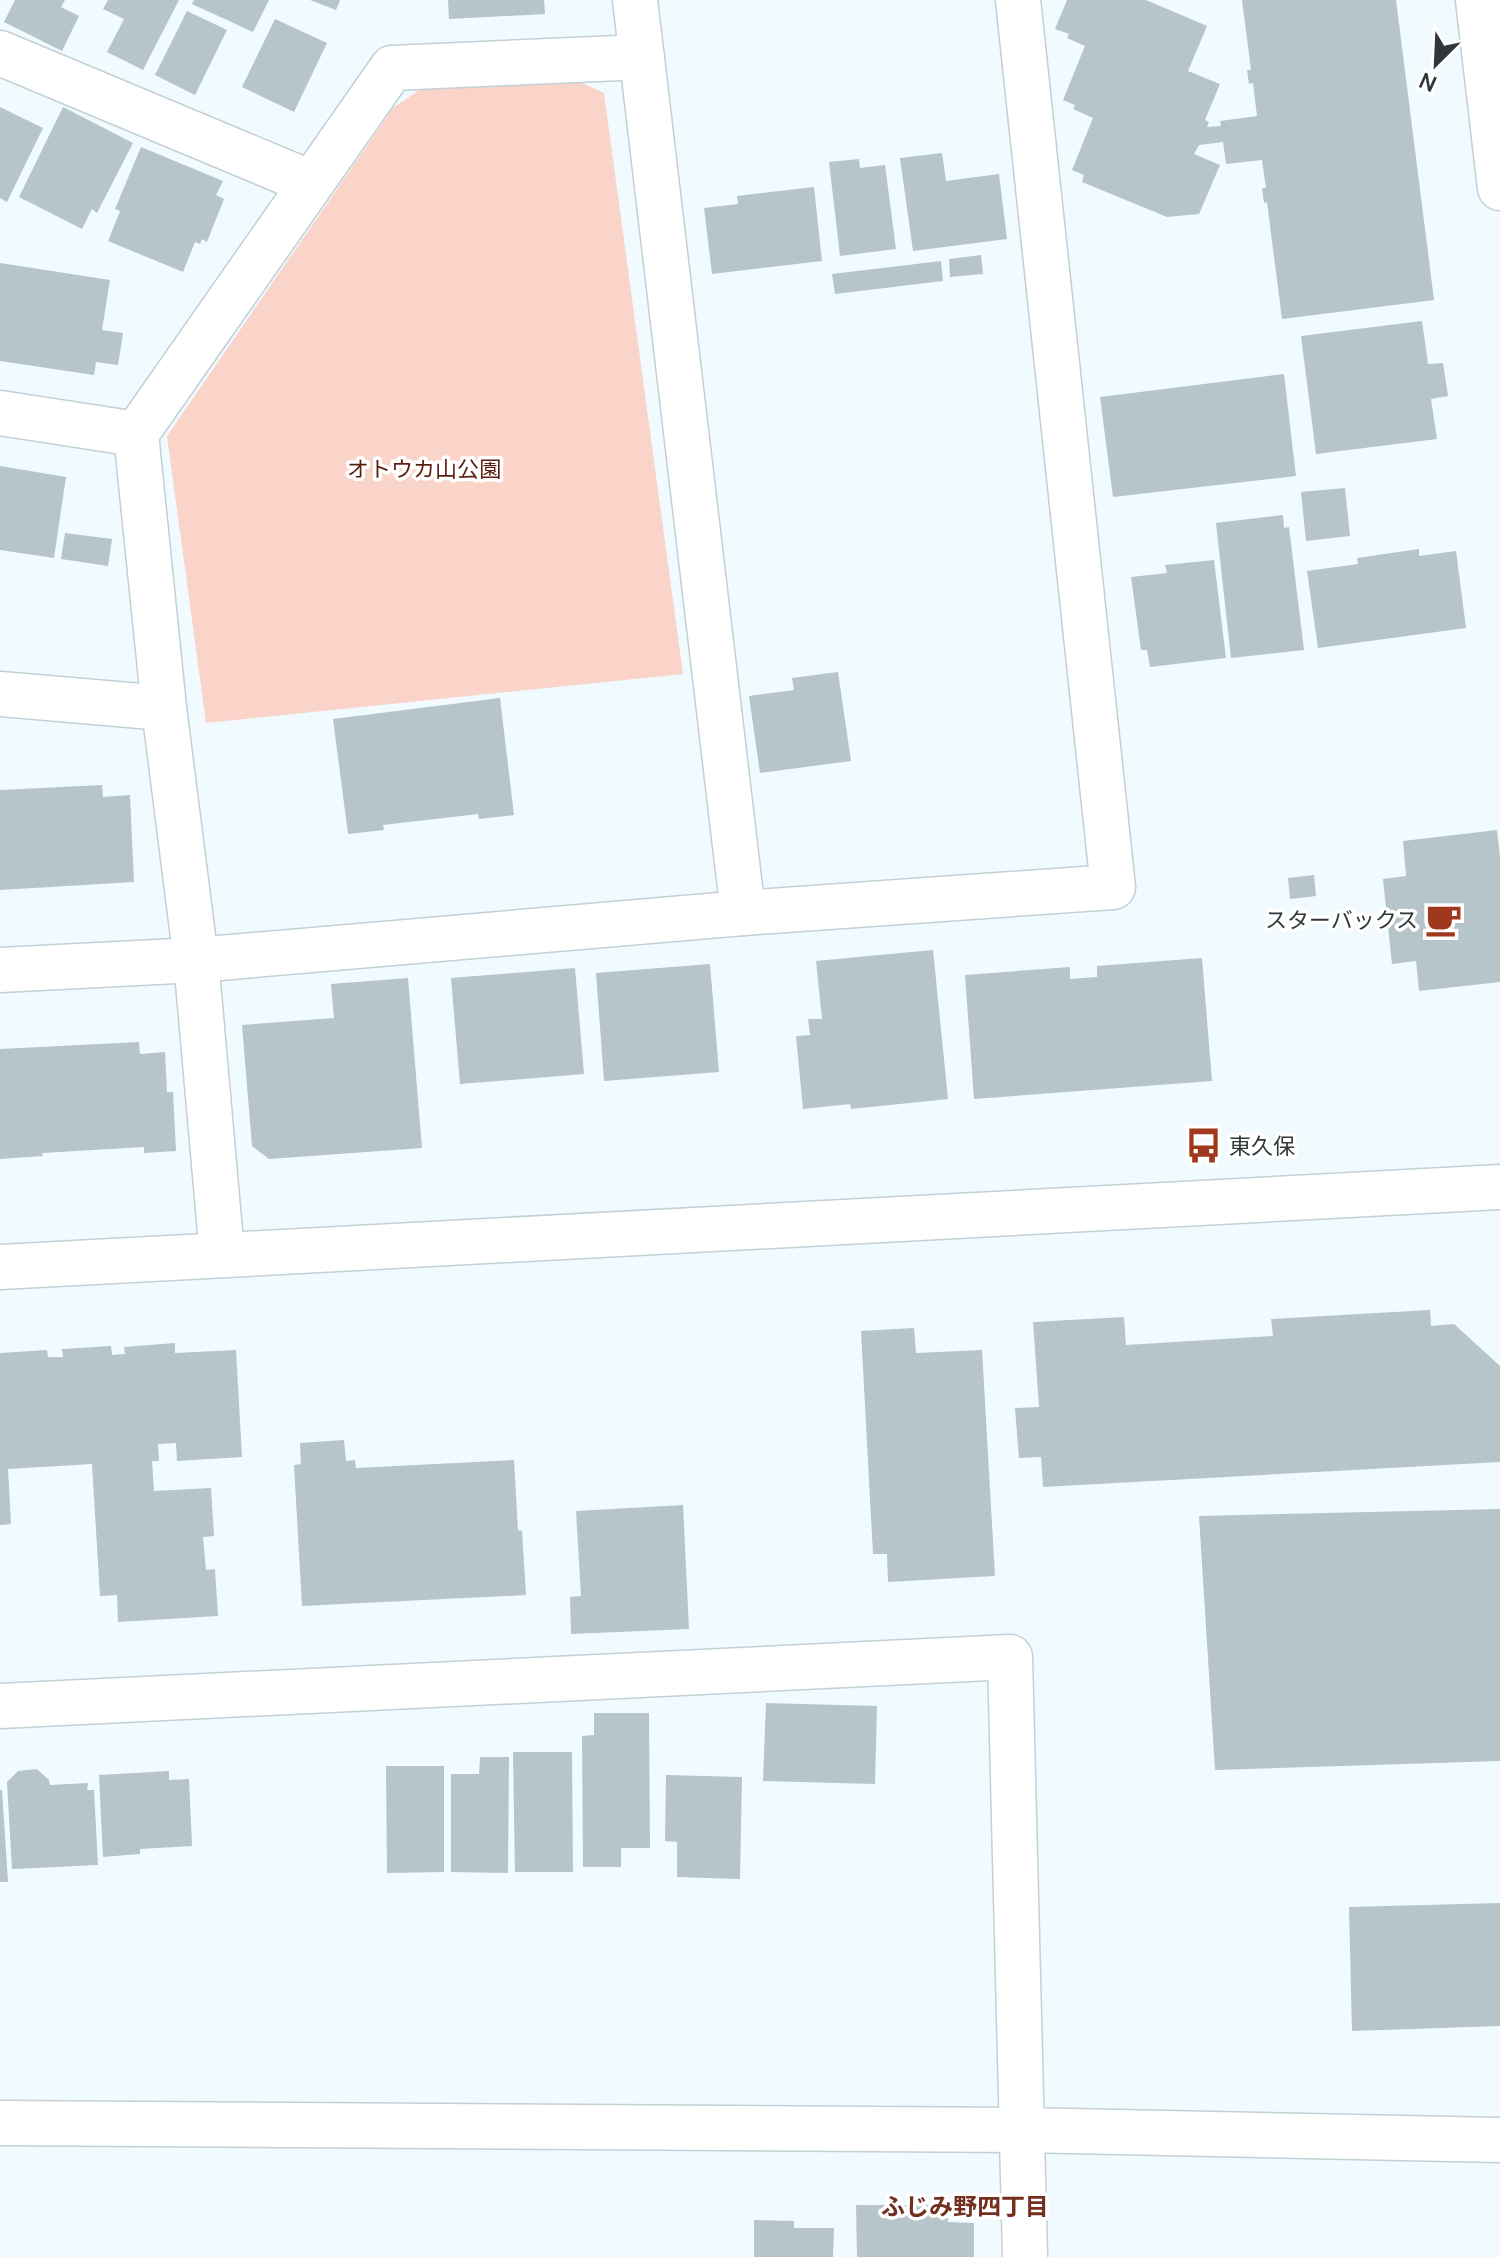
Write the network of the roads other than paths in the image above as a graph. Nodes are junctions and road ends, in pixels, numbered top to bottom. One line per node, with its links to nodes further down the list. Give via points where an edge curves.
1 (635, 0): 5 (street)
2 (1018, 0): 12 (street, via 1113,887)
3 (1478, 0): 7 (street)
4 (0, 53): 6 (street)
5 (642, 57): 6 (street, via 392,68); 12 (street)
6 (311, 183): 9 (street)
7 (1500, 188)
8 (0, 413): 9 (street)
9 (136, 434): 11 (street)
10 (0, 694): 11 (street)
11 (164, 708): 13 (street)
12 (743, 913): 13 (street)
13 (196, 960): 14 (street); 16 (street)
14 (0, 970)
15 (1500, 1187): 16 (street)
16 (222, 1254): 17 (street)
17 (0, 1267)
18 (0, 1706): 20 (street, via 1010,1657)
19 (0, 2123): 20 (street)
20 (1022, 2130): 21 (street); 22 (street)
21 (1500, 2140)
22 (1025, 2257)

